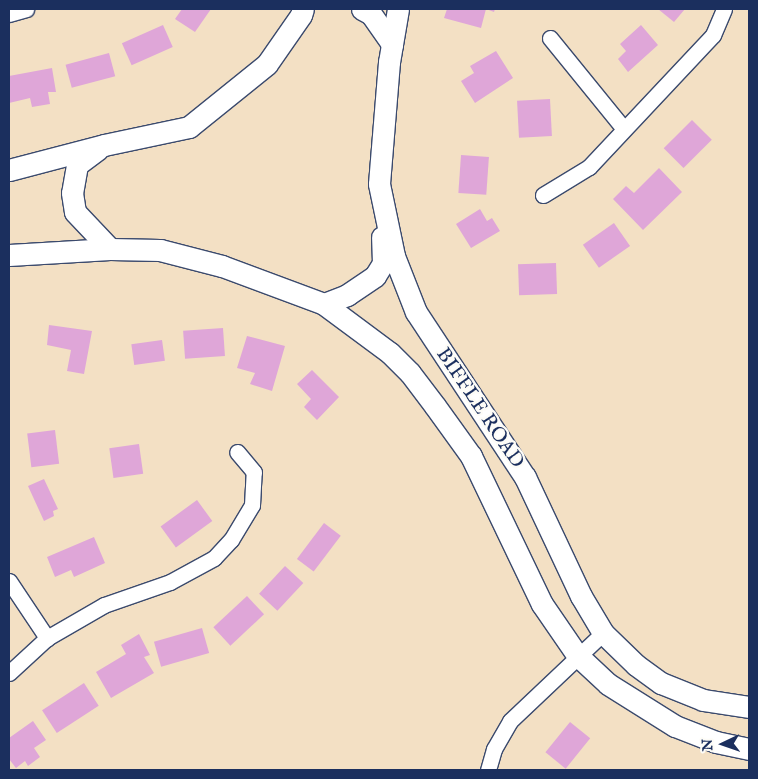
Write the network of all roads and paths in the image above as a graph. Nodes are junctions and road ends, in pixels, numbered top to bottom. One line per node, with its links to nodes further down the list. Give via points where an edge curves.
1 (26, 9): 6 (street)
2 (362, 9): 8 (street, via 371,14)
3 (398, 9): 8 (street, BIFFLE ROAD)
4 (724, 9): 9 (street, via 714,35)
5 (305, 11): 10 (street, via 267,64 189,127)
6 (9, 14)
7 (550, 38): 9 (street)
8 (392, 44): 12 (street, BIFFLE ROAD)
9 (624, 129): 13 (street, via 589,167)
10 (104, 145): 11 (street); 14 (street, via 77,165 72,193 75,212)
11 (9, 170)
12 (379, 184): 16 (street, via 383,263 375,276 347,295); 19 (street, BIFFLE ROAD, via 394,256 416,312 525,477 580,596)
13 (543, 196)
14 (110, 249): 15 (street, BIFFLE ROAD); 16 (street, BIFFLE ROAD, via 160,250)
15 (9, 255)
16 (324, 304): 21 (street, BIFFLE ROAD, via 390,353 435,406 470,456 542,604)
17 (237, 452): 20 (street, via 254,472 252,505 231,540 214,558 170,582 104,605)
18 (9, 581): 20 (street)
19 (603, 633): 21 (street); 23 (street, BIFFLE ROAD, via 636,665 662,683 703,700)
20 (47, 638): 22 (street)
21 (577, 656): 24 (street, BIFFLE ROAD, via 608,684 675,726 716,742); 25 (street, via 510,721 494,749)
22 (9, 673)
23 (749, 707)
24 (749, 749)
25 (488, 770)

